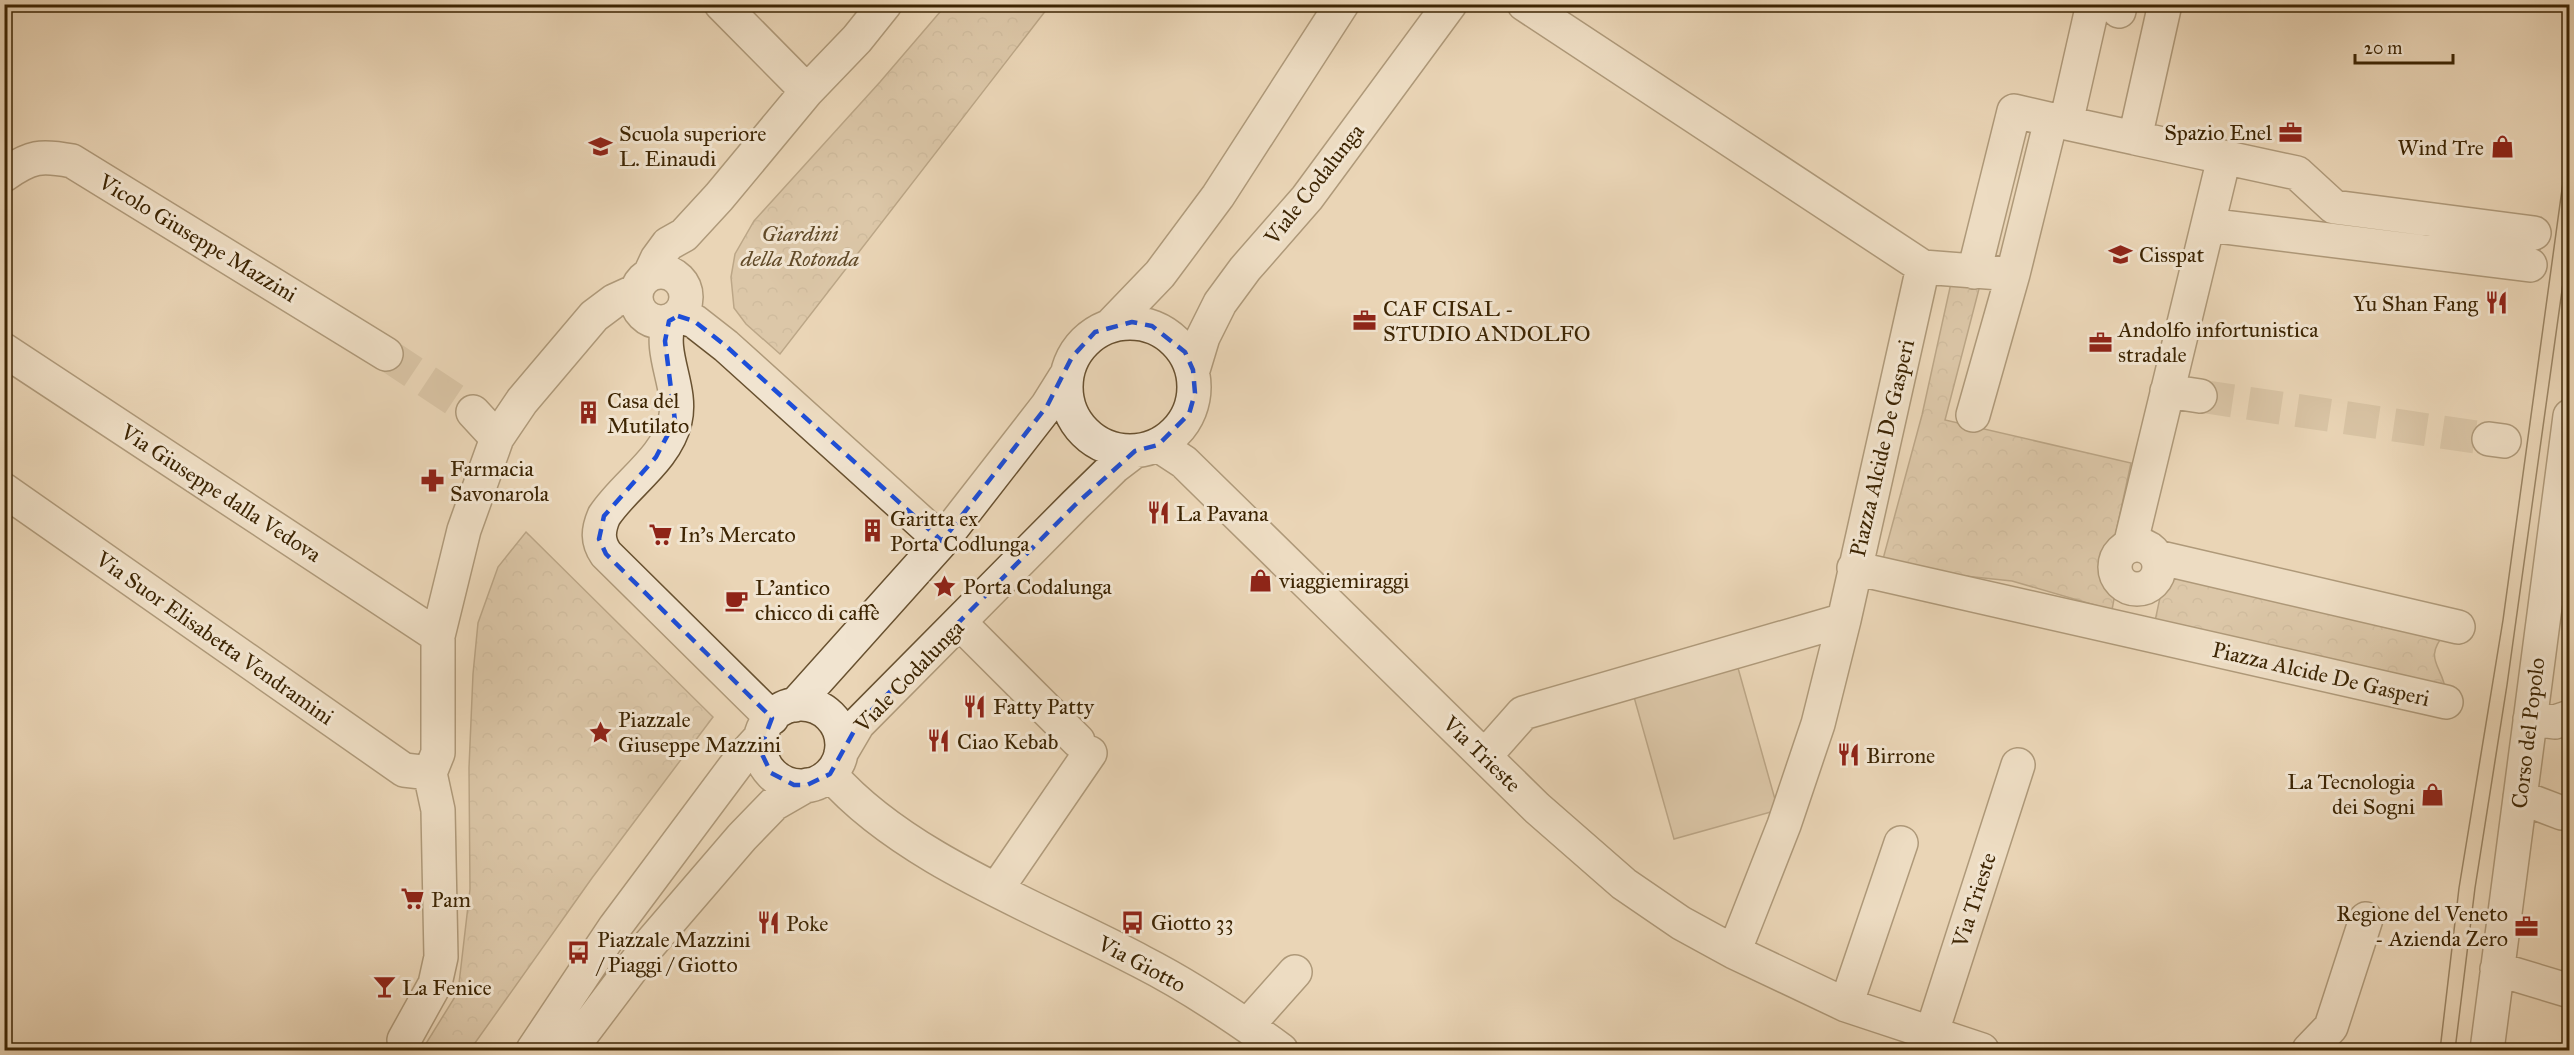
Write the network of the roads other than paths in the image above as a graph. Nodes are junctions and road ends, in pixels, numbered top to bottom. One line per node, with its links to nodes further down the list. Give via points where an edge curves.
1 (721, 4): 7 (street)
2 (885, 4): 7 (street)
3 (1342, 4): 20 (street, via 1218,196 1160,274)
4 (1450, 4): 23 (street, Viale Codalunga, via 1307,198 1220,303 1203,337)
5 (1524, 4): 16 (street)
6 (2131, 8): 8 (street); 9 (street)
7 (807, 91): 14 (street)
8 (2058, 122): 9 (street); 17 (street, via 2014,111); 18 (street)
9 (2136, 138): 10 (street)
10 (2224, 158): 12 (street); 13 (street, via 2297,173 2334,207)
11 (4, 175): 22 (street, Vicolo Giuseppe Mazzini, via 23,161 72,161)
12 (2208, 225): 15 (street); 25 (street)
13 (2534, 233)
14 (684, 235): 19 (street, via 668,244 657,258); 19 (street, via 681,281 686,299)
15 (2530, 265)
16 (1923, 267): 17 (street); 35 (street, Piazza Alcide De Gasperi)
17 (1974, 272): 18 (street)
18 (2013, 274): 28 (street)
19 (655, 304): 30 (street, via 614,301 594,316 522,401); 33 (street, via 694,321 726,346); 44 (street, via 676,404 675,421 656,457 604,516 599,539 606,554)
20 (1111, 325): 23 (street, via 1132,322 1152,326 1170,336 1185,352); 24 (street, via 1082,343)
21 (4, 350): 40 (street, Via Giuseppe dalla Vedova)
22 (386, 354)
23 (1193, 370): 31 (street, via 1195,393 1189,414 1177,432)
24 (1066, 374): 31 (street, via 1066,398 1074,420 1090,438 1111,449); 33 (street, via 1047,406)
25 (2167, 391): 26 (street); 34 (street)
26 (2200, 396)
27 (473, 412): 30 (street)
28 (1973, 415)
29 (2570, 416): 43 (street, Corso del Popolo)
30 (498, 438): 40 (street, via 464,530)
31 (1147, 448): 37 (street, Viale Codalunga, via 1114,467); 45 (street, Via Trieste, via 1184,462)
32 (4, 490): 48 (street, Via Suor Elisabetta Vendramini, via 404,770)
33 (942, 541): 44 (street, via 847,649)
34 (2144, 551): 38 (street); 39 (street, via 2122,551 2117,558 2115,568 2124,584 2133,588)
35 (1854, 568): 36 (street); 39 (street, Piazza Alcide De Gasperi)
36 (1844, 620): 45 (street, via 1523,713); 54 (street, via 1818,724 1784,825)
37 (960, 623): 47 (street, Viale Codalunga, via 858,724); 52 (street, via 1084,747)
38 (2458, 627)
39 (2125, 630): 41 (street, Piazza Alcide De Gasperi)
40 (438, 636): 48 (street, via 438,753)
41 (2446, 702)
42 (2570, 717): 43 (street, via 2555,722)
43 (2530, 719): 49 (street, Corso del Popolo)
44 (776, 720): 47 (street, via 762,756 771,773 794,785); 47 (street, via 817,708 834,721 842,742); 62 (street, via 739,761 615,927)
45 (1485, 756): 54 (street, Via Trieste, via 1537,808 1624,884 1681,924)
46 (2018, 765): 60 (street, Via Trieste)
47 (826, 771): 52 (street, Via Giotto, via 882,822); 63 (street, via 774,804 742,837 650,944)
48 (430, 773): 61 (street, via 438,810 441,957 435,984)
49 (2520, 797): 50 (street); 55 (street, Corso del Popolo)
50 (2562, 813)
51 (1901, 843): 58 (street)
52 (996, 890): 59 (street, Via Giotto, via 1142,962)
53 (2366, 919): 66 (street, via 2331,1027)
54 (1734, 952): 58 (street, Via Trieste)
55 (2497, 969): 57 (street); 67 (street, Corso del Popolo)
56 (1295, 972): 59 (street)
57 (2570, 991)
58 (1846, 1005): 60 (street, Via Trieste)
59 (1247, 1026): 64 (street, Via Giotto)
60 (1930, 1035): 65 (street, Via Trieste)
61 (404, 1040)
62 (535, 1050)
63 (570, 1050)
64 (1281, 1050)
65 (1982, 1050)
66 (2309, 1050)
67 (2487, 1050)

